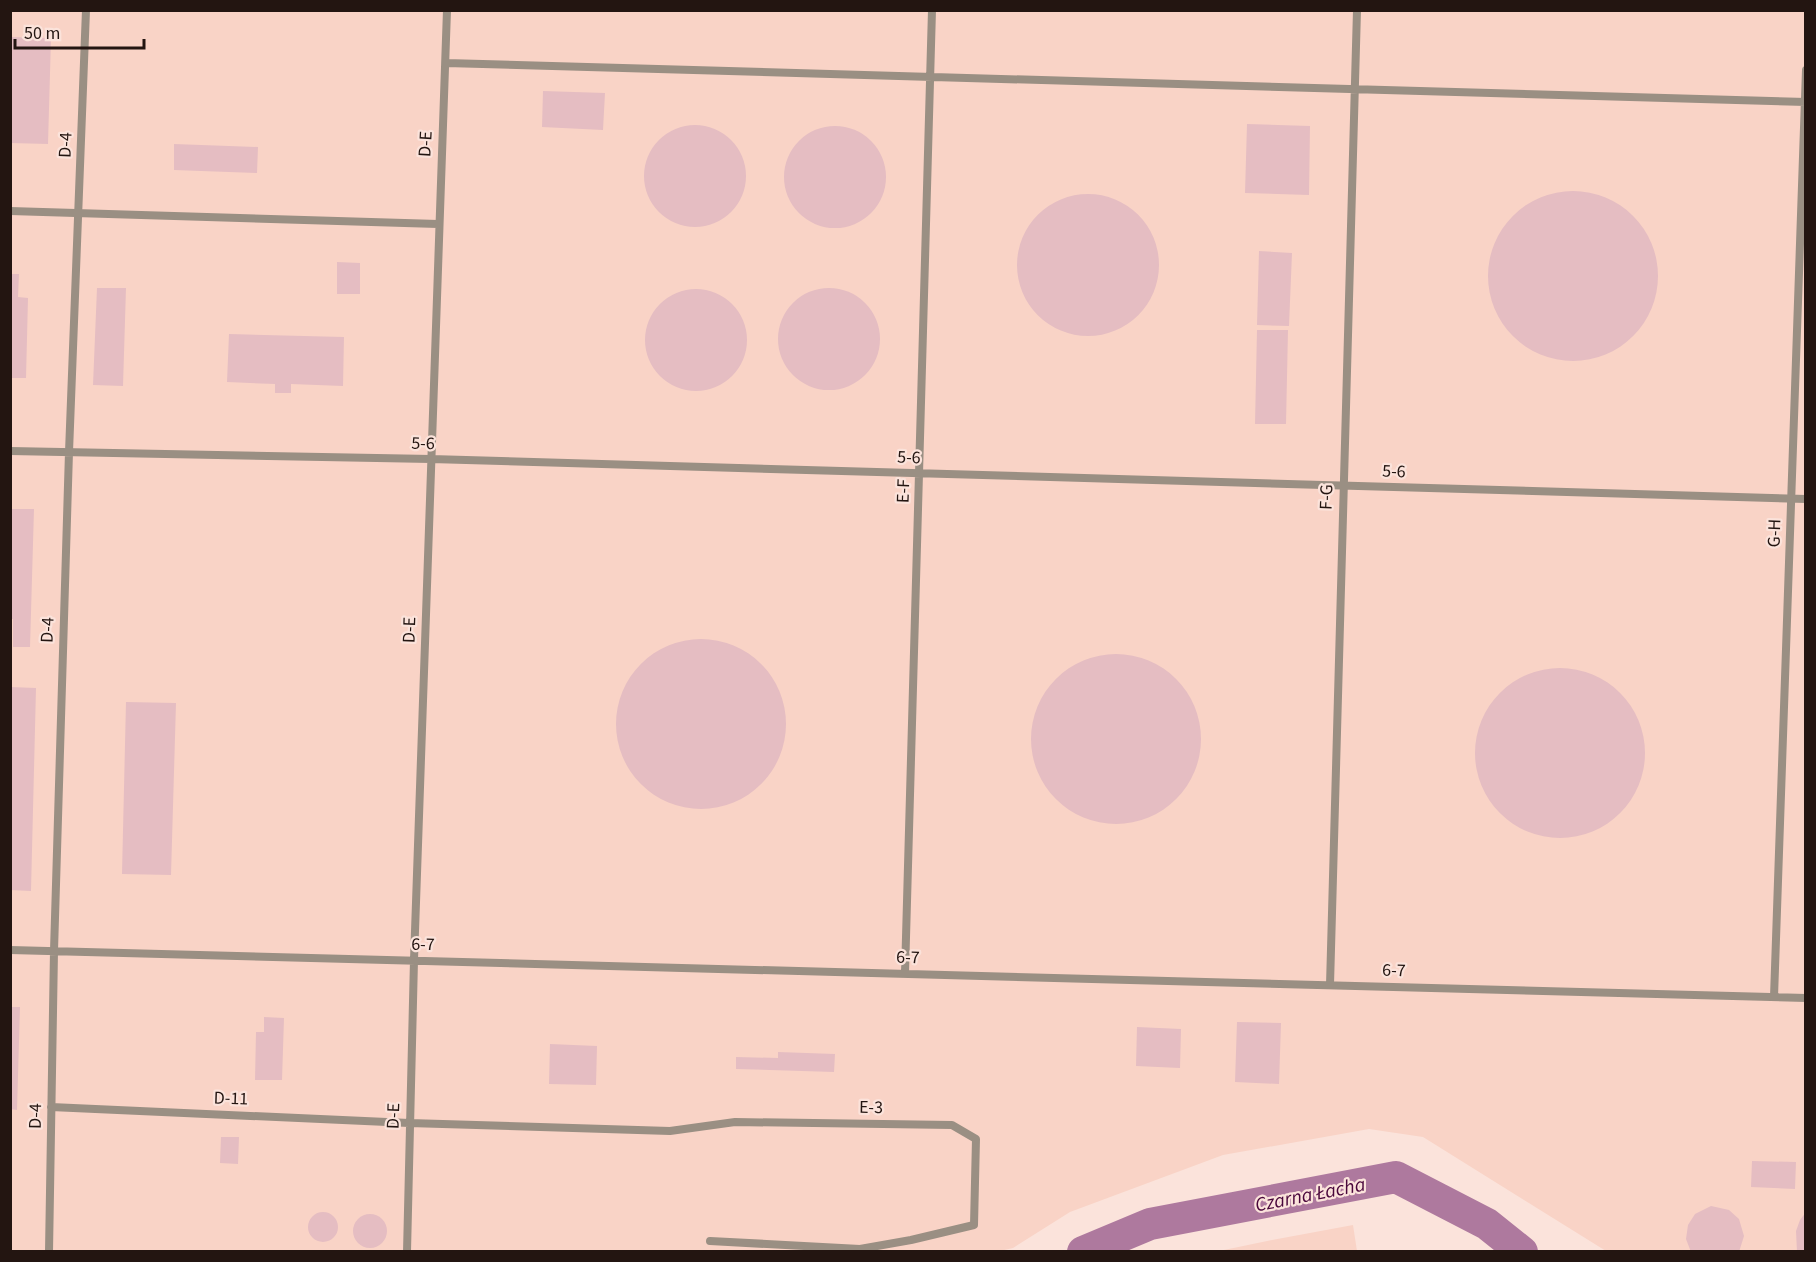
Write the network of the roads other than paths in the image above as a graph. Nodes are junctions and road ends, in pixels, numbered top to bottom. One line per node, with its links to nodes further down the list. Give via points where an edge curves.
1 (86, 10): 11 (lane, D-4)
2 (447, 10): 5 (lane, D-E)
3 (932, 10): 7 (lane, E-F)
4 (1357, 10): 8 (lane, F-G)
5 (446, 63): 7 (lane); 12 (lane, D-E)
6 (1806, 70): 9 (lane, G-H)
7 (930, 77): 8 (lane); 16 (lane, E-F)
8 (1355, 89): 9 (lane); 17 (lane, F-G)
9 (1805, 102): 18 (lane, G-H)
10 (10, 211): 11 (lane)
11 (80, 213): 12 (lane); 14 (lane, D-4)
12 (438, 224): 15 (lane, D-E)
13 (10, 451): 14 (lane, 5-6)
14 (69, 452): 15 (lane, 5-6); 21 (lane, D-4)
15 (431, 459): 16 (lane, 5-6); 22 (lane, D-E)
16 (920, 473): 17 (lane, 5-6); 23 (lane, E-F)
17 (1343, 486): 18 (lane, 5-6); 24 (lane, F-G)
18 (1792, 498): 19 (lane, 5-6); 25 (lane, G-H)
19 (1806, 499)
20 (10, 950): 21 (lane, 6-7)
21 (54, 951): 22 (lane, 6-7); 27 (lane, D-4)
22 (414, 960): 23 (lane, 6-7); 28 (lane, D-E)
23 (905, 973): 24 (lane, 6-7)
24 (1330, 985): 25 (lane, 6-7)
25 (1774, 997): 26 (lane, 6-7)
26 (1806, 998)
27 (51, 1107): 28 (lane, D-11); 30 (lane, D-4)
28 (409, 1123): 29 (lane, E-3, via 670,1131 735,1122 952,1125 976,1139 974,1225 860,1249); 31 (lane, D-E)
29 (710, 1241)
30 (49, 1251)
31 (407, 1251)

